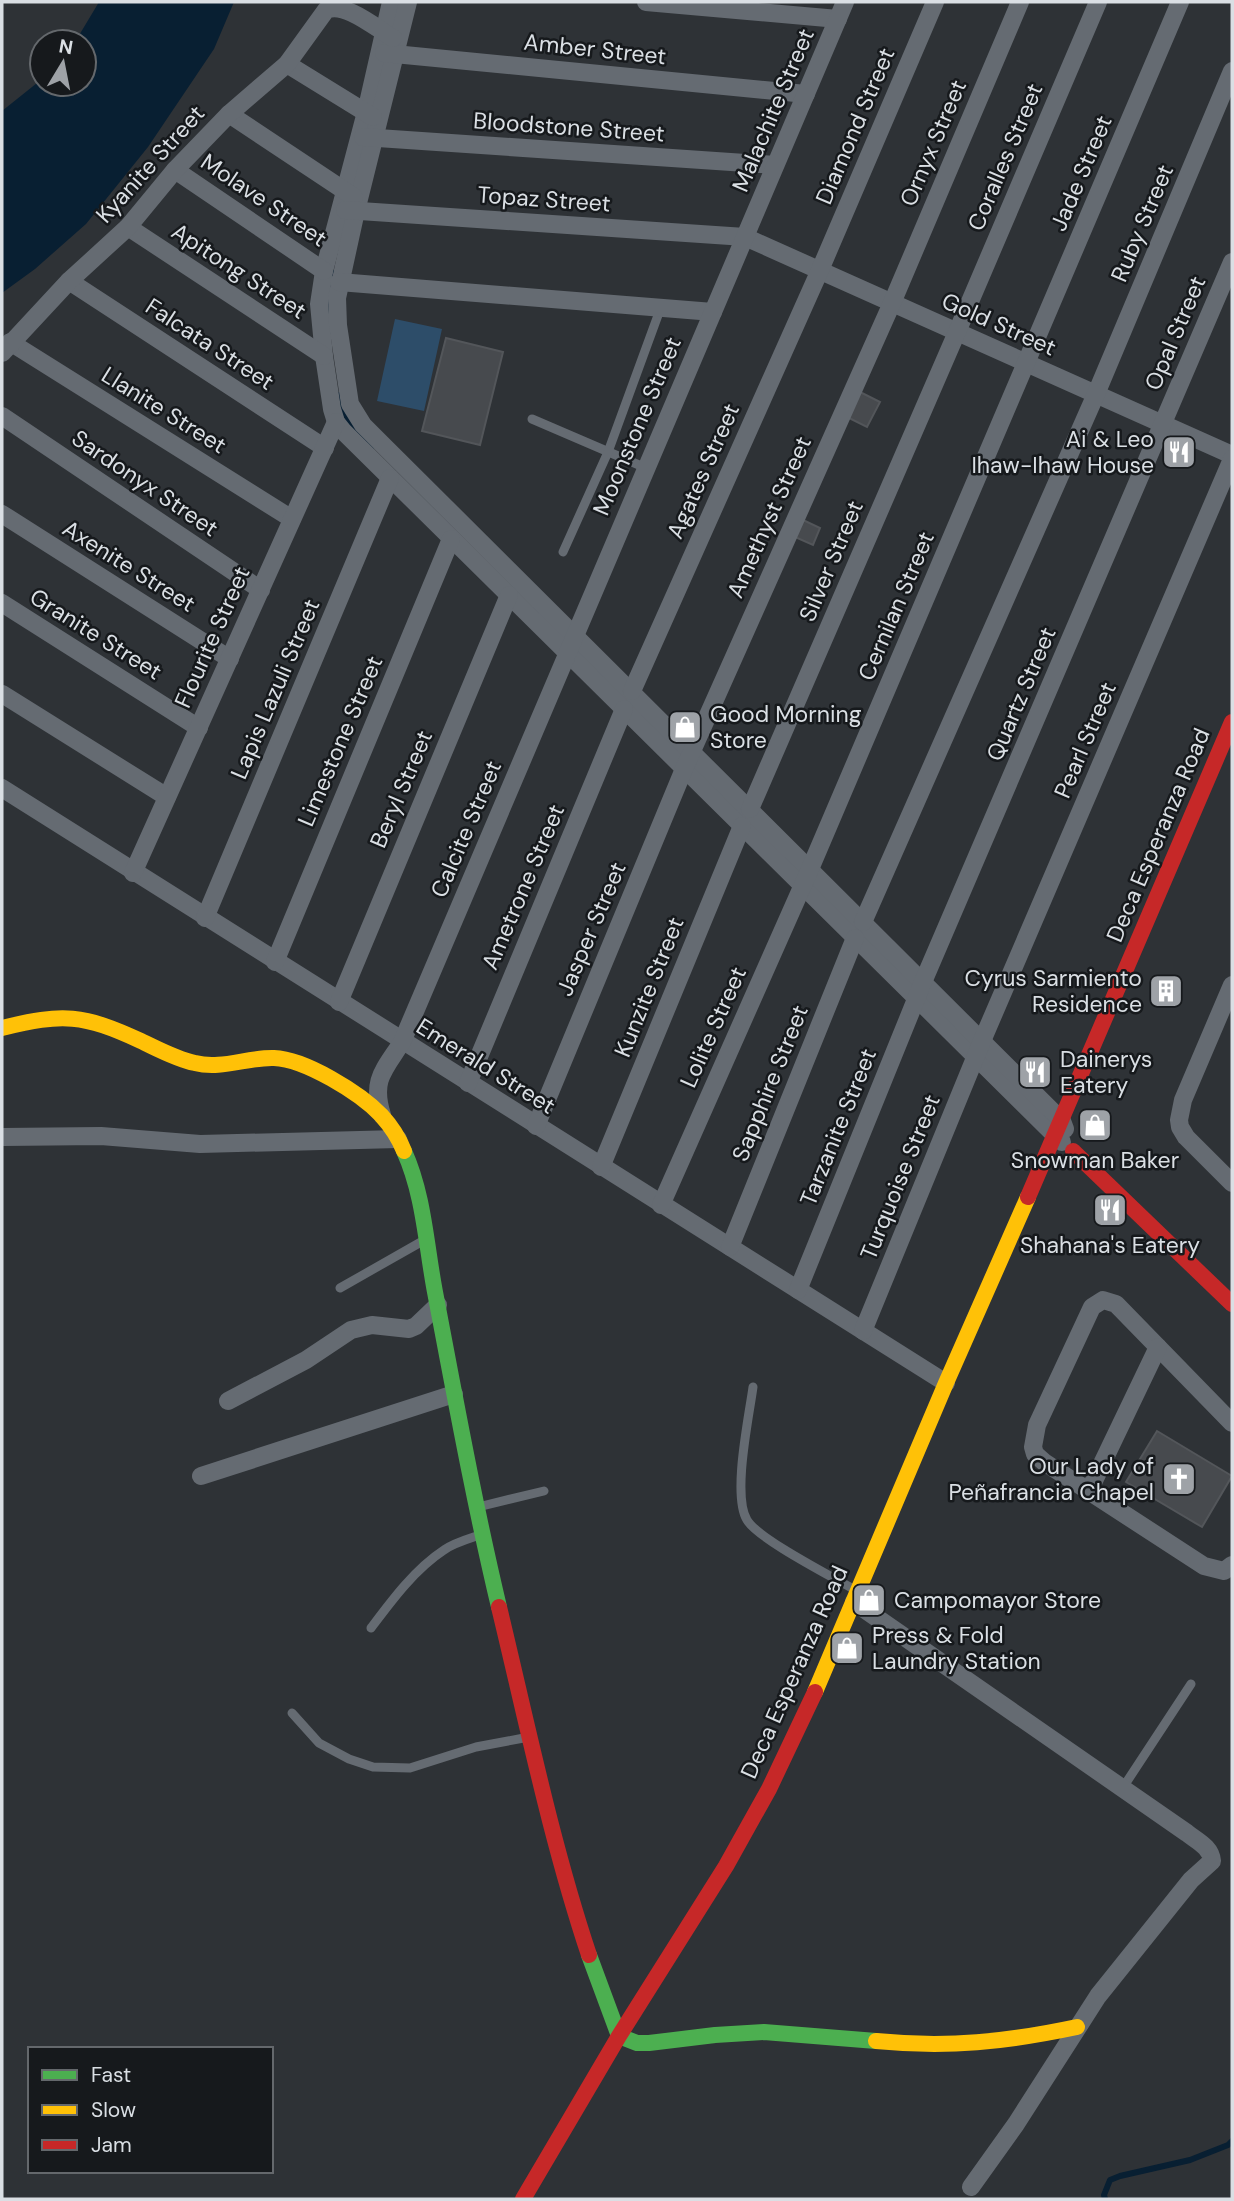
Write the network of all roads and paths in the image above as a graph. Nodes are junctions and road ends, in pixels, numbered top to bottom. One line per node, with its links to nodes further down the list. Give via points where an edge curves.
1 (391, 2): 10 (street)
2 (408, 2): 10 (street)
3 (646, 2): 9 (street)
4 (845, 2): 9 (street, Malachite Street)
5 (934, 2): 22 (street, Diamond Street)
6 (1020, 2): 25 (street, Ornyx Street)
7 (1098, 2): 28 (street, Coralles Street)
8 (1180, 2): 31 (street, Jade Street)
9 (838, 19): 13 (street, Malachite Street)
10 (390, 46): 11 (street, Kyanite Street, via 346,10 332,7 322,13); 13 (street, Amber Street); 15 (street)
11 (287, 64): 14 (street, Kyanite Street); 15 (street)
12 (1232, 71): 32 (street, Ruby Street)
13 (806, 94): 16 (street, Malachite Street)
14 (229, 114): 17 (street, Kyanite Street); 18 (street)
15 (370, 127): 16 (street, Bloodstone Street); 18 (street)
16 (775, 165): 20 (street, Malachite Street)
17 (175, 170): 19 (street, Kyanite Street); 23 (street, Molave Street)
18 (350, 203): 20 (street, Topaz Street); 23 (street)
19 (128, 227): 24 (street, Kyanite Street); 30 (street, Apitong Street)
20 (745, 237): 22 (street, Gold Street); 27 (street, Moonstone Street)
21 (1232, 262): 36 (street, Opal Street)
22 (820, 270): 25 (street, Gold Street); 52 (street, Agates Street)
23 (332, 277): 26 (street); 30 (street, via 319,304); 49 (street, via 347,392 355,414)
24 (69, 282): 29 (street, Kyanite Street); 37 (street, Falcata Street)
25 (892, 303): 28 (street, Gold Street); 57 (street, Amethyst Street)
26 (661, 307): 27 (street); 38 (lane)
27 (713, 312): 40 (street, Moonstone Street)
28 (957, 332): 31 (street, Gold Street); 61 (street, Silver Street)
29 (6, 347): 43 (street, Llanite Street)
30 (324, 356): 35 (street)
31 (1027, 363): 32 (street, Gold Street); 63 (street, Cernilan Street)
32 (1096, 394): 36 (street, Gold Street); 65 (street, Ruby Street)
33 (2, 416): 46 (street, Sardonyx Street)
34 (533, 419): 38 (lane)
35 (336, 422): 37 (street, Flourite Street); 41 (street)
36 (1163, 424): 39 (street, Gold Street); 68 (street, Quartz Street)
37 (325, 448): 43 (street, Flourite Street)
38 (608, 452): 40 (lane); 45 (lane)
39 (1232, 457): 72 (street, Pearl Street)
40 (646, 468): 49 (street, Moonstone Street)
41 (390, 478): 44 (street); 64 (street, Lapis Lazuli Street)
42 (2, 514): 51 (street, Axenite Street)
43 (292, 519): 46 (street, Flourite Street)
44 (451, 539): 47 (street); 66 (street, Limestone Street)
45 (563, 552)
46 (261, 590): 51 (street, Flourite Street)
47 (509, 595): 50 (street); 69 (street, Beryl Street)
48 (2, 603): 56 (street, Granite Street)
49 (575, 635): 50 (street, Calcite Street); 52 (street)
50 (567, 653): 54 (street); 71 (street, Calcite Street)
51 (230, 659): 56 (street, Flourite Street)
52 (632, 691): 57 (street)
53 (2, 694): 60 (street)
54 (624, 709): 58 (street); 73 (street, Ametrone Street)
55 (1232, 722): 76 (street, Deca Esperanza Road)
56 (199, 728): 60 (street, Flourite Street)
57 (692, 751): 58 (street, Jasper Street); 61 (street)
58 (684, 769): 61 (street); 75 (street, Jasper Street)
59 (2, 788): 62 (street, Emerald Street)
60 (167, 797): 62 (street, Flourite Street)
61 (746, 818): 63 (street); 80 (street, Kunzite Street)
62 (133, 873): 64 (street, Emerald Street)
63 (806, 877): 65 (street); 82 (street, Lolite Street)
64 (205, 918): 66 (street, Emerald Street)
65 (859, 930): 68 (street); 84 (street, Sapphire Street)
66 (275, 962): 69 (street, Emerald Street)
67 (1232, 985): 81 (street, via 1182,1100 1179,1120 1186,1137)
68 (920, 991): 72 (street); 86 (street, Tarzanite Street)
69 (339, 1002): 71 (street, Emerald Street)
70 (2, 1028): 74 (street, via 39,1018 67,1017 124,1033 191,1063 278,1058 327,1078)
71 (402, 1042): 73 (street, Emerald Street); 74 (street, Calcite Street, via 377,1090)
72 (979, 1049): 76 (street); 89 (street, Turquoise Street)
73 (468, 1083): 75 (street, Emerald Street)
74 (383, 1117): 78 (street)
75 (536, 1126): 80 (street, Emerald Street)
76 (1059, 1129): 79 (street); 91 (street, Deca Esperanza Road)
77 (2, 1137): 78 (street, via 100,1136 200,1144)
78 (398, 1139): 83 (street, via 420,1199)
79 (1073, 1151): 88 (street)
80 (601, 1167): 82 (street, Emerald Street)
81 (1232, 1180)
82 (661, 1205): 84 (street, Emerald Street)
83 (425, 1240): 85 (lane); 87 (street)
84 (730, 1247): 86 (street, Emerald Street)
85 (340, 1288)
86 (798, 1290): 89 (street, Emerald Street)
87 (438, 1304): 93 (street); 94 (street, via 410,1329 372,1325 351,1330)
88 (1232, 1304)
89 (863, 1331): 91 (street, Emerald Street)
90 (1158, 1347): 95 (street); 98 (street); 98 (street, via 1116,1304 1103,1300 1092,1307 1037,1425 1033,1447 1044,1462)
91 (946, 1383): 102 (street, Deca Esperanza Road)
92 (753, 1387): 102 (lane, via 740,1484 747,1522)
93 (454, 1394): 96 (street); 99 (street)
94 (228, 1401)
95 (1232, 1423)
96 (201, 1476)
97 (544, 1491): 99 (lane)
98 (1089, 1492): 101 (street, via 1204,1566 1224,1571)
99 (476, 1507): 100 (street)
100 (482, 1534): 103 (lane, via 446,1548); 106 (street)
101 (1232, 1566)
102 (855, 1597): 107 (street); 109 (street, Deca Esperanza Road, via 769,1789)
103 (371, 1628)
104 (1192, 1684): 107 (lane)
105 (292, 1713): 106 (lane, via 319,1743 373,1767 410,1768 475,1746)
106 (531, 1736): 109 (street, via 575,1913)
107 (1122, 1789): 108 (street, via 1206,1847 1212,1861 1191,1880)
108 (1077, 2027): 109 (street, via 956,2045 779,2032 736,2032 649,2043); 110 (street)
109 (619, 2036): 111 (street, Deca Esperanza Road)
110 (971, 2187)
111 (523, 2199)

